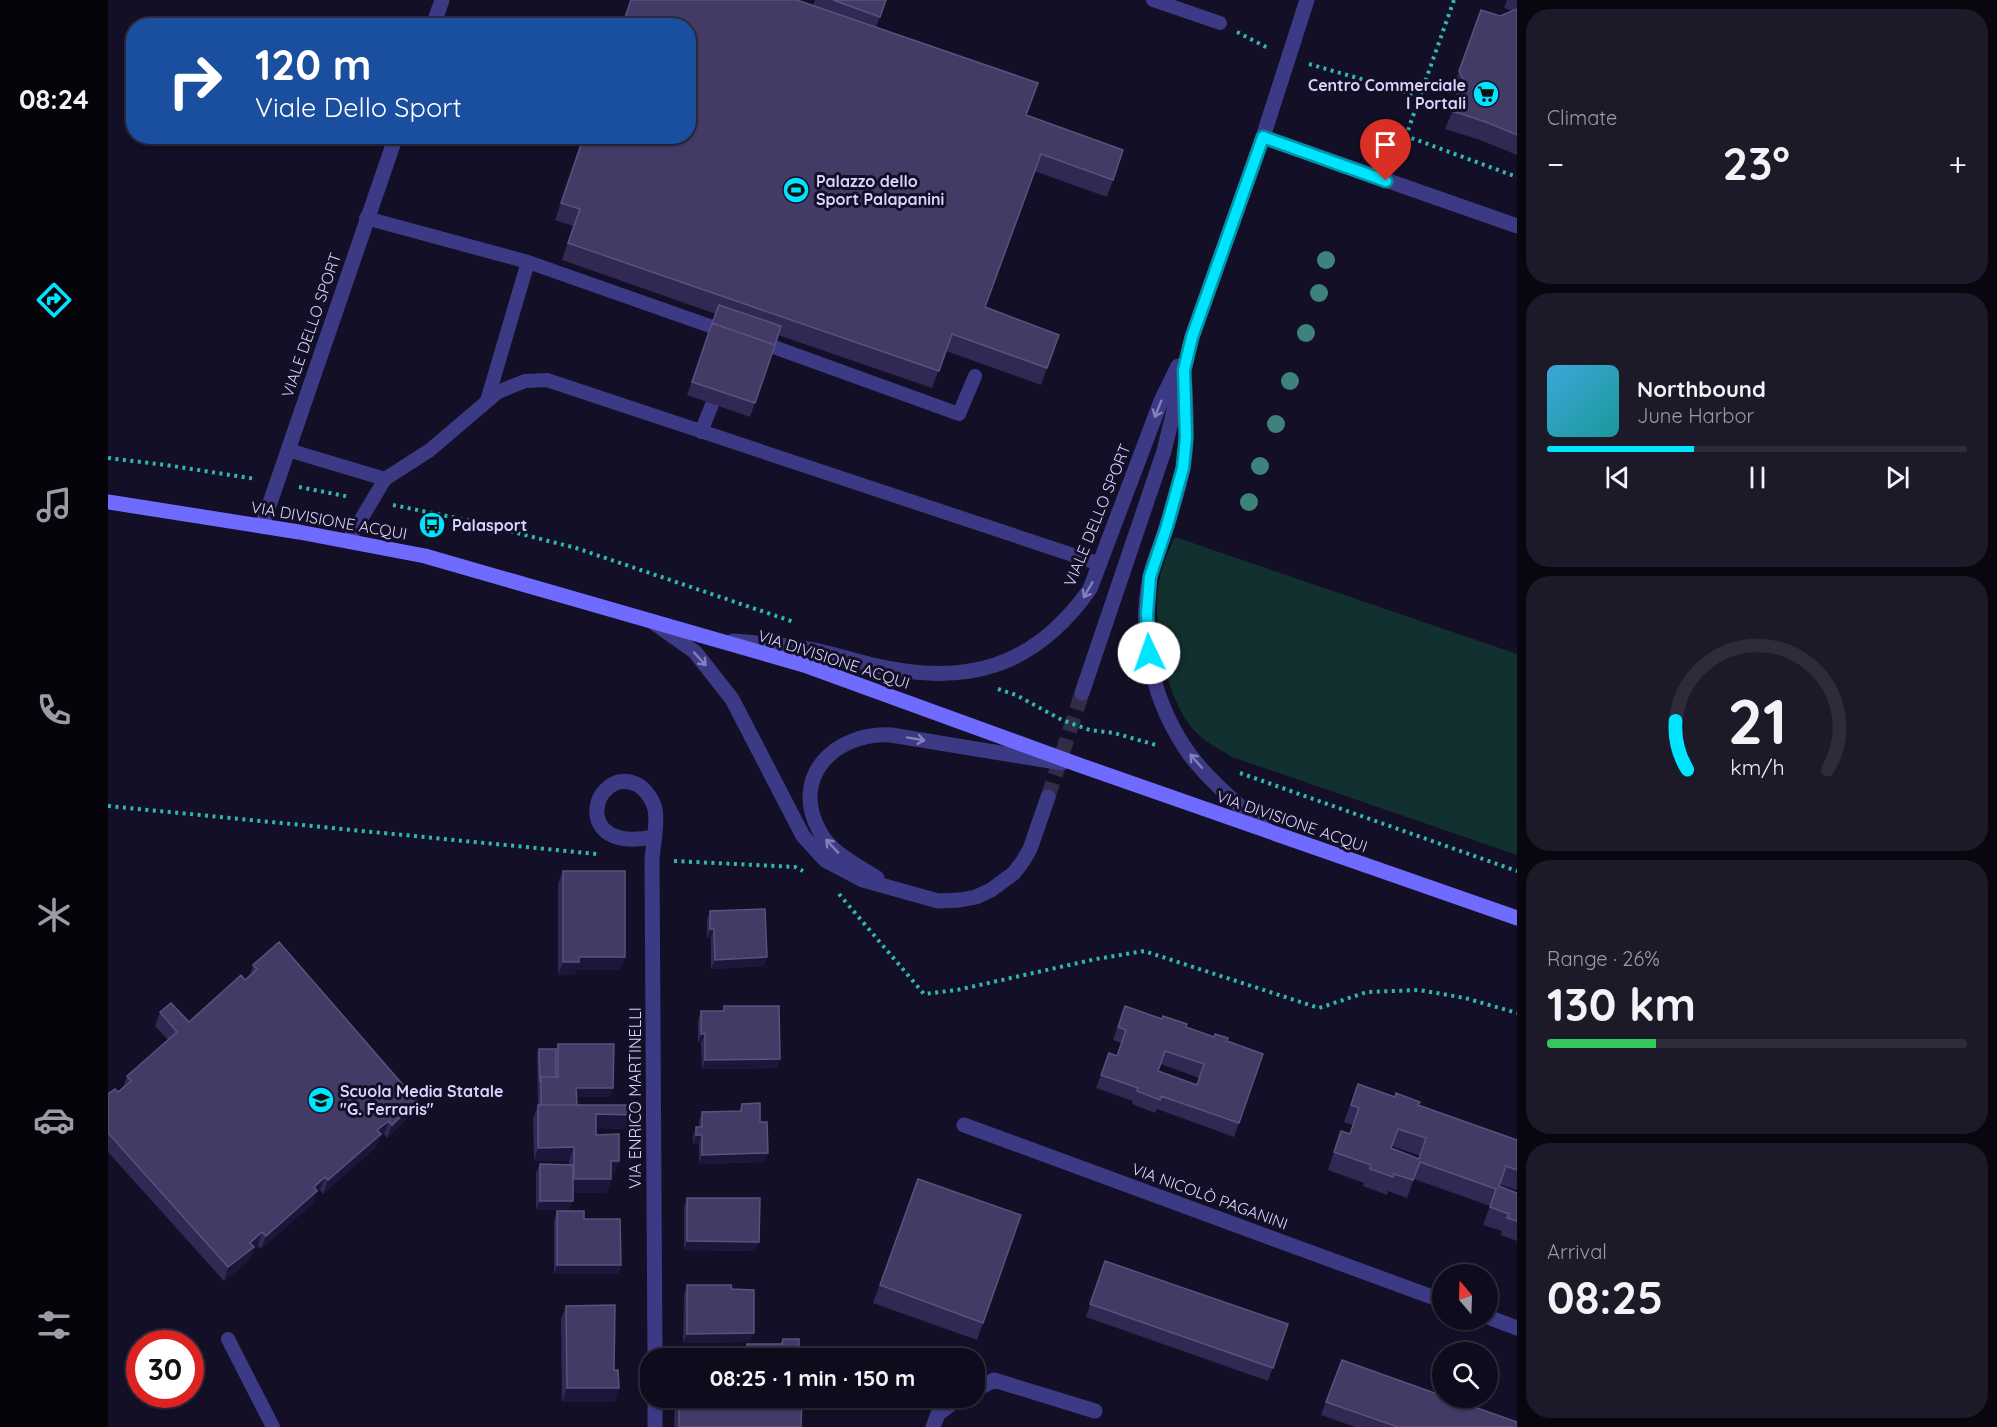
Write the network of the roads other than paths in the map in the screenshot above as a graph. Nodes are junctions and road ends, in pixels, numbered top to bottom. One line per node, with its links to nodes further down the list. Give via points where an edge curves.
1 (442, 0): 4 (street)
2 (1153, 0): 5 (lane)
3 (1307, 0): 6 (street, VIALE DELLO SPORT)
4 (436, 18)
5 (1220, 23)
6 (1263, 137): 9 (street); 11 (street, VIALE DELLO SPORT)
7 (393, 144): 8 (street, VIALE DELLO SPORT)
8 (366, 218): 10 (lane); 19 (street, VIALE DELLO SPORT)
9 (1517, 226)
10 (528, 262): 13 (lane, via 738,336); 17 (lane)
11 (1192, 337): 14 (street, VIALE DELLO SPORT); 24 (street, VIALE DELLO SPORT, one-way to 24, via 1161,401)
12 (747, 338): 16 (lane, via 960,414)
13 (734, 346)
14 (1184, 370): 27 (street, VIALE DELLO SPORT, via 1164,451); 30 (street, VIALE DELLO SPORT, one-way to 14, via 1190,755 1171,724 1150,666 1150,577 1180,478 1186,438)
15 (723, 375): 18 (lane)
16 (975, 376)
17 (487, 401): 18 (lane, via 525,381 547,380); 20 (lane, via 430,450)
18 (701, 432): 24 (lane)
19 (288, 450): 20 (lane); 22 (street, VIALE DELLO SPORT)
20 (385, 479): 23 (lane)
21 (112, 504): 22 (main road, VIA DIVISIONE ACQUI)
22 (262, 526): 23 (main road, VIA DIVISIONE ACQUI)
23 (348, 541): 25 (main road, VIA DIVISIONE ACQUI, via 425,556)
24 (1100, 564): 26 (street, VIALE DELLO SPORT, one-way to 26, via 1090,589 1073,613 1045,639 1011,658 964,673 908,671 809,649)
25 (654, 623): 26 (main road, VIA DIVISIONE ACQUI); 32 (street, one-way to 32, via 695,652 732,699 803,836 815,850 848,873)
26 (705, 638): 28 (main road, VIA DIVISIONE ACQUI, via 804,665)
27 (1082, 693)
28 (1082, 766): 30 (main road, VIA DIVISIONE ACQUI); 32 (street, one-way to 28, via 840,854 820,832 811,792 820,764 835,749 864,736 891,735)
29 (1048, 797): 32 (street, via 1023,861 991,890 968,899 938,901)
30 (1268, 831): 33 (main road, VIA DIVISIONE ACQUI)
31 (653, 837): 31 (street, VIA ENRICO MARTINELLI, via 655,809 641,786 630,782 604,791 598,800 597,816 604,830 627,840); 39 (street, VIA ENRICO MARTINELLI)
32 (898, 890)
33 (1517, 918)
34 (964, 1125): 35 (street, VIA NICOLÒ PAGANINI)
35 (1432, 1297)
36 (1498, 1321): 37 (street)
37 (1517, 1328)
38 (228, 1339): 44 (lane)
39 (655, 1348)
40 (985, 1385): 43 (street, via 994,1380)
41 (655, 1408): 45 (street)
42 (946, 1408): 46 (street, via 938,1414)
43 (1095, 1411)
44 (273, 1427)
45 (655, 1427)
46 (933, 1427)

